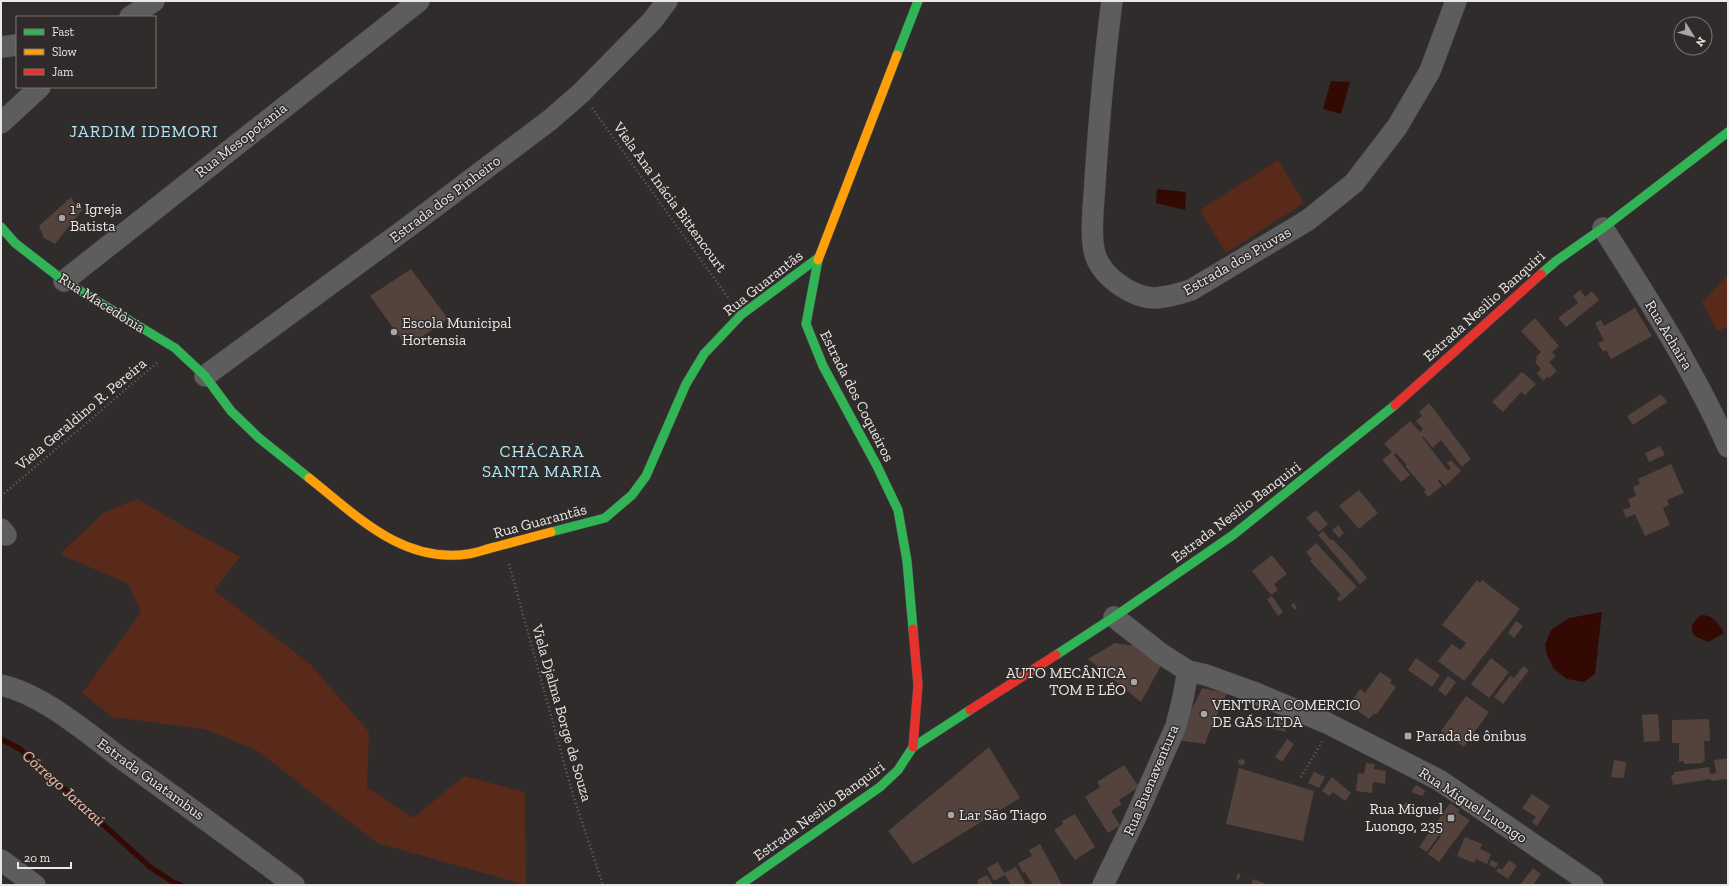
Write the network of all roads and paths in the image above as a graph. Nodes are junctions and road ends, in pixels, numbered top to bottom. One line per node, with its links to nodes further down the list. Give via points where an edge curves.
1 (154, 1): 7 (street)
2 (419, 1): 17 (street, Rua Mesopotania)
3 (667, 1): 11 (street, Estrada dos Pinheiro, via 652,21)
4 (918, 1): 16 (street, Estrada dos Coqueiros)
5 (1112, 1): 6 (street, Estrada dos Piuvas, via 1101,90 1092,226 1096,257 1116,283 1154,298 1191,290 1308,220 1354,183 1397,128 1430,71)
6 (1456, 1)
7 (132, 16)
8 (16, 45): 9 (street)
9 (1, 47)
10 (34, 89): 12 (street)
11 (581, 93): 18 (path, Viela Ana Inácia Bittencourt); 20 (street, Estrada dos Pinheiro, via 550,120 408,227)
12 (1, 123)
13 (1728, 132): 15 (street, Estrada Nesilio Banquiri)
14 (1, 227): 17 (street, Rua Macedônia, via 15,243)
15 (1603, 228): 21 (street, Rua Achaira, via 1681,353); 24 (street, Estrada Nesilio Banquiri, via 1556,261 1384,415 1233,535)
16 (818, 258): 18 (street, Rua Guarantãs); 28 (street, Estrada dos Coqueiros, via 806,324 823,366 898,510 906,561 918,685)
17 (64, 281): 19 (street, Rua Macedônia)
18 (741, 315): 23 (street, Rua Guarantãs, via 704,354 680,396 646,476 632,495 605,518)
19 (174, 348): 20 (street, Rua Macedônia); 22 (path, Viela Geraldino R. Pereira)
20 (205, 376): 23 (street, Rua Guarantãs, via 231,411 259,438 377,532 400,545 421,552 444,555 468,554)
21 (1728, 447)
22 (1, 496)
23 (504, 546): 33 (path, Viela Djalma Borge de Souza, via 573,795)
24 (1114, 617): 25 (street, Rua Miguel Luongo); 28 (street, Estrada Nesilio Banquiri)
25 (1188, 671): 35 (street, Rua Buenaventura, via 1176,726 1134,821); 36 (street, Rua Miguel Luongo, via 1253,692 1327,723 1439,780)
26 (1, 685): 32 (street, Estrada Guatambus, via 15,688 81,727)
27 (1323, 740): 29 (path)
28 (913, 746): 34 (street, Estrada Nesilio Banquiri, via 898,770 880,787)
29 (1301, 777)
30 (1, 860): 31 (street)
31 (35, 885)
32 (294, 885)
33 (603, 885)
34 (740, 885)
35 (1102, 885)
36 (1593, 885)

